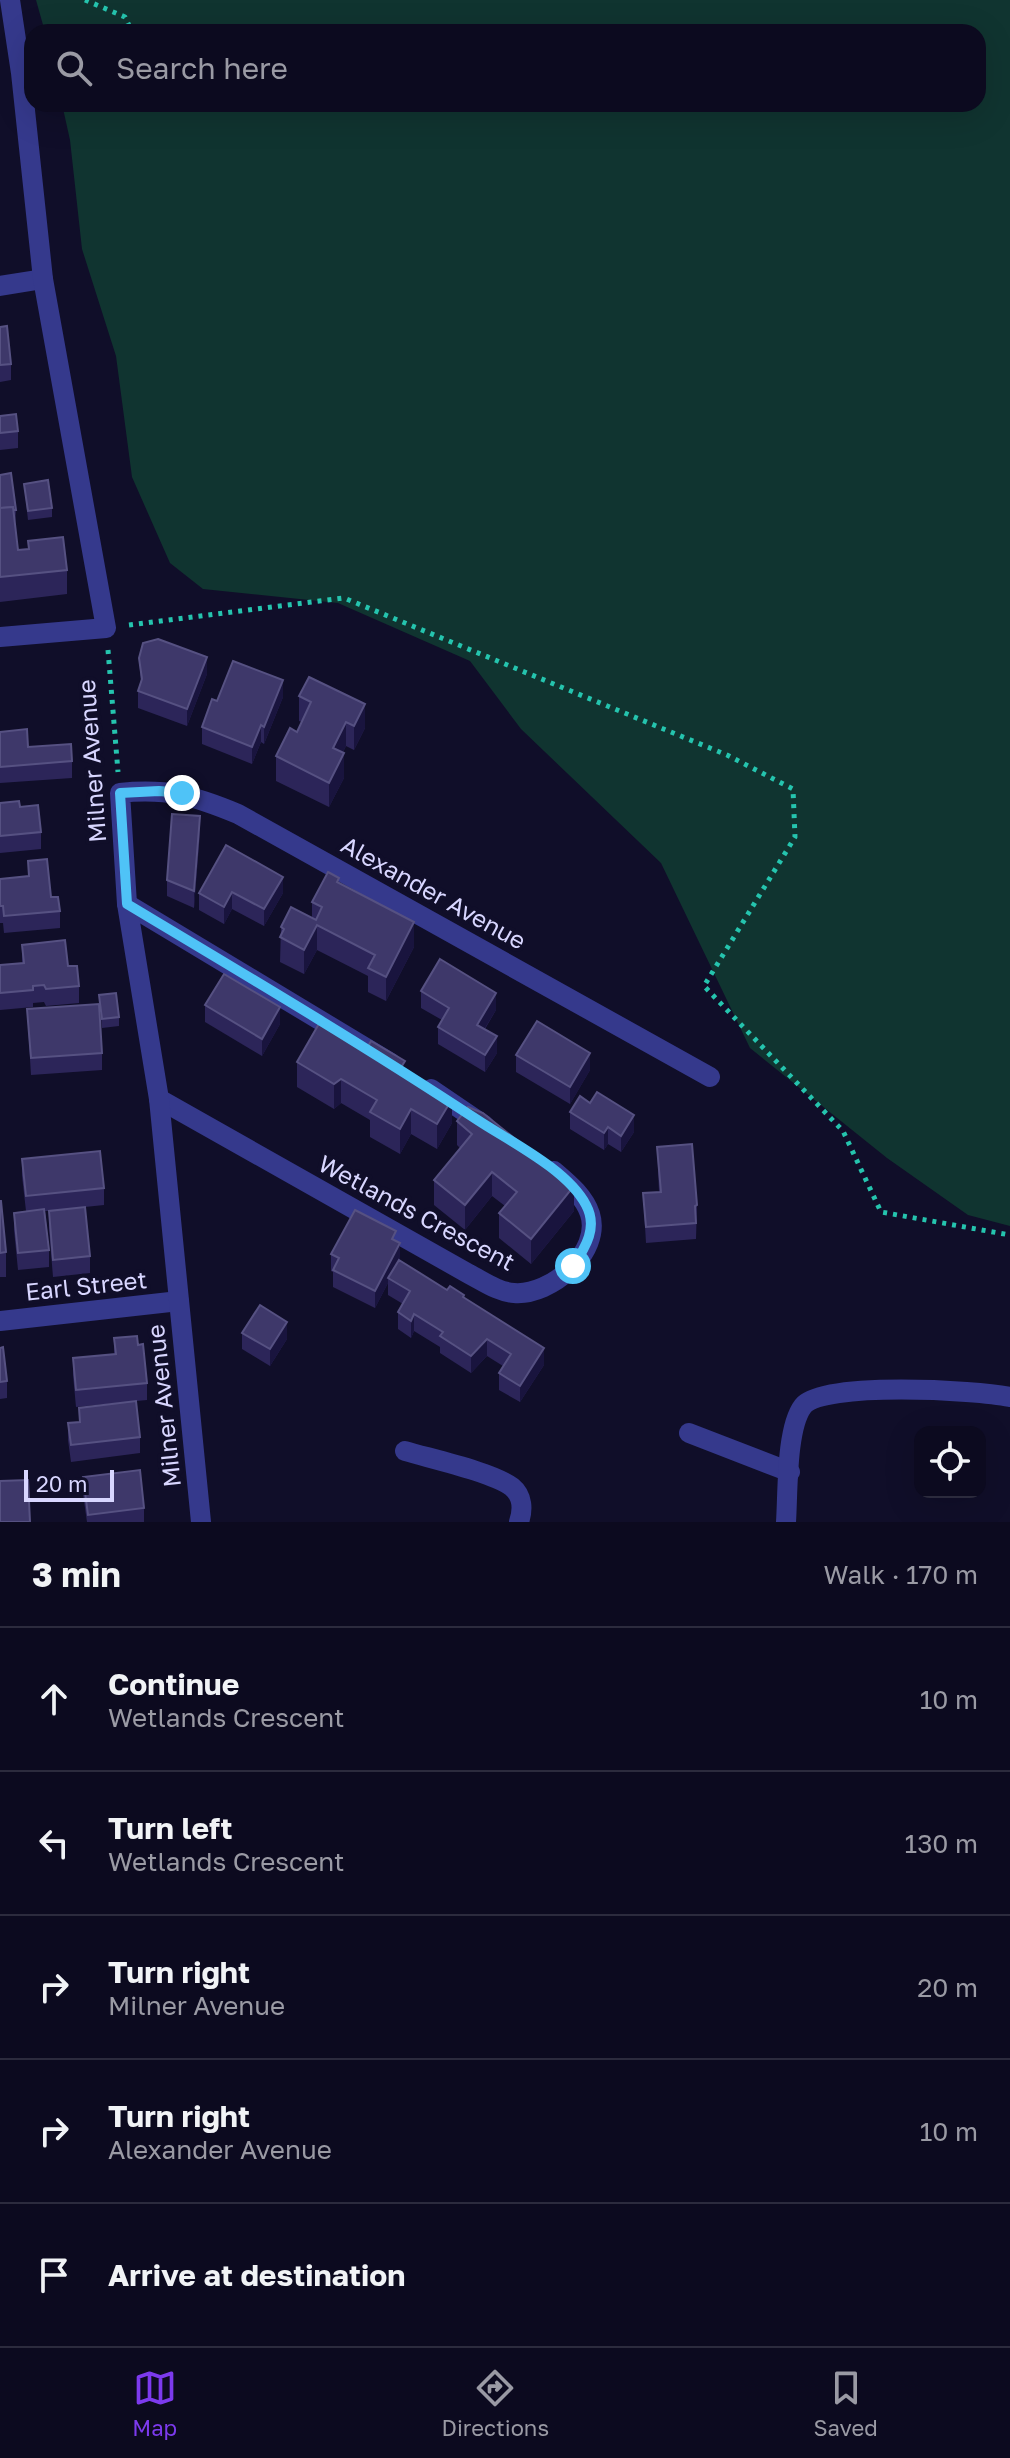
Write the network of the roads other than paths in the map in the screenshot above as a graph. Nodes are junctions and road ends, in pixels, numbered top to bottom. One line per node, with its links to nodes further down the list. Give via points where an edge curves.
1 (10, 0): 2 (street)
2 (24, 103)
3 (25, 112): 4 (street)
4 (43, 279): 5 (street); 6 (street, via 106,628)
5 (0, 286)
6 (0, 637)
7 (120, 793): 8 (street, Milner Avenue); 9 (street, Alexander Avenue, via 182,793 238,814)
8 (127, 904): 10 (street, Milner Avenue); 11 (street, via 359,1043)
9 (710, 1077)
10 (159, 1099): 12 (street, Wetlands Crescent, via 469,1274 514,1293 541,1289 564,1276 592,1230 581,1196); 13 (street, Milner Avenue)
11 (501, 1136)
12 (540, 1161)
13 (179, 1301): 14 (street, Earl Street); 19 (street, Milner Avenue)
14 (0, 1321)
15 (1010, 1397): 18 (street, via 924,1389 815,1397 803,1405 796,1420)
16 (689, 1433): 18 (street)
17 (405, 1451): 20 (street, via 512,1487 520,1500)
18 (790, 1472): 21 (street)
19 (201, 1522)
20 (519, 1522)
21 (786, 1522)

